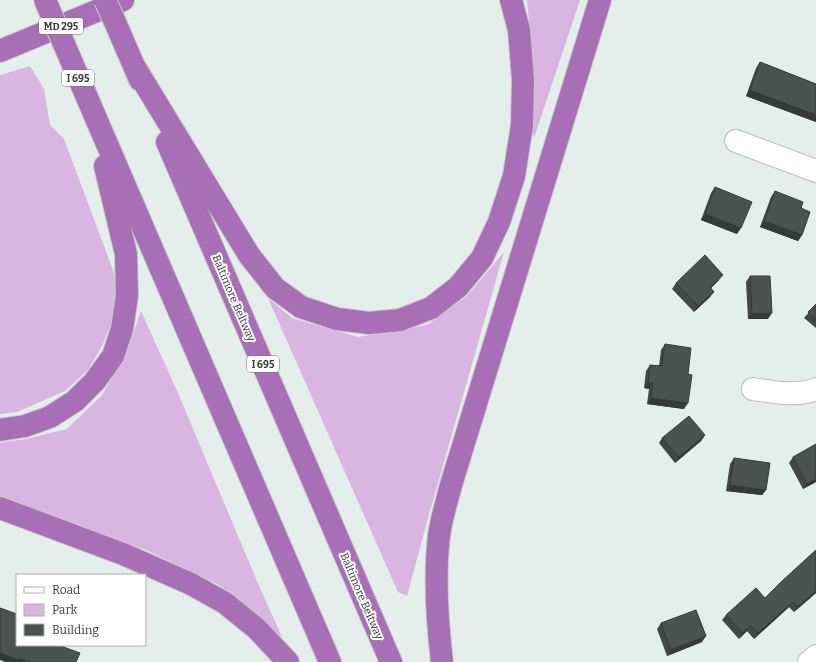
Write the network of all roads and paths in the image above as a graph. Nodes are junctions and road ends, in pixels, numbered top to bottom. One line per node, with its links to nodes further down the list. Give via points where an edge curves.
1 (45, 0): 8 (highway, I 695, bridge)
2 (106, 0): 7 (highway, Baltimore Beltway / I 695, bridge)
3 (123, 0): 6 (highway, MD 295)
4 (511, 0): 7 (highway, via 519,30 523,80 522,125 514,176 499,222 482,258 458,287 431,308 400,320 369,323 337,319 301,307 274,288 249,255)
5 (600, 0): 19 (highway, via 439,534 436,582 437,624)
6 (0, 52)
7 (134, 66): 18 (highway, Baltimore Beltway / I 695)
8 (93, 112): 13 (highway, via 126,254 127,296 122,329 113,356 95,381 74,401 50,417 25,426); 17 (highway, I 695)
9 (736, 141): 10 (street)
10 (816, 171)
11 (753, 389): 12 (street, via 780,393 807,393)
12 (816, 389)
13 (0, 430)
14 (0, 508): 16 (highway, via 123,554 225,602 257,629)
15 (816, 656): 20 (street)
16 (288, 662)
17 (330, 662)
18 (391, 662)
19 (442, 662)
20 (809, 662)

